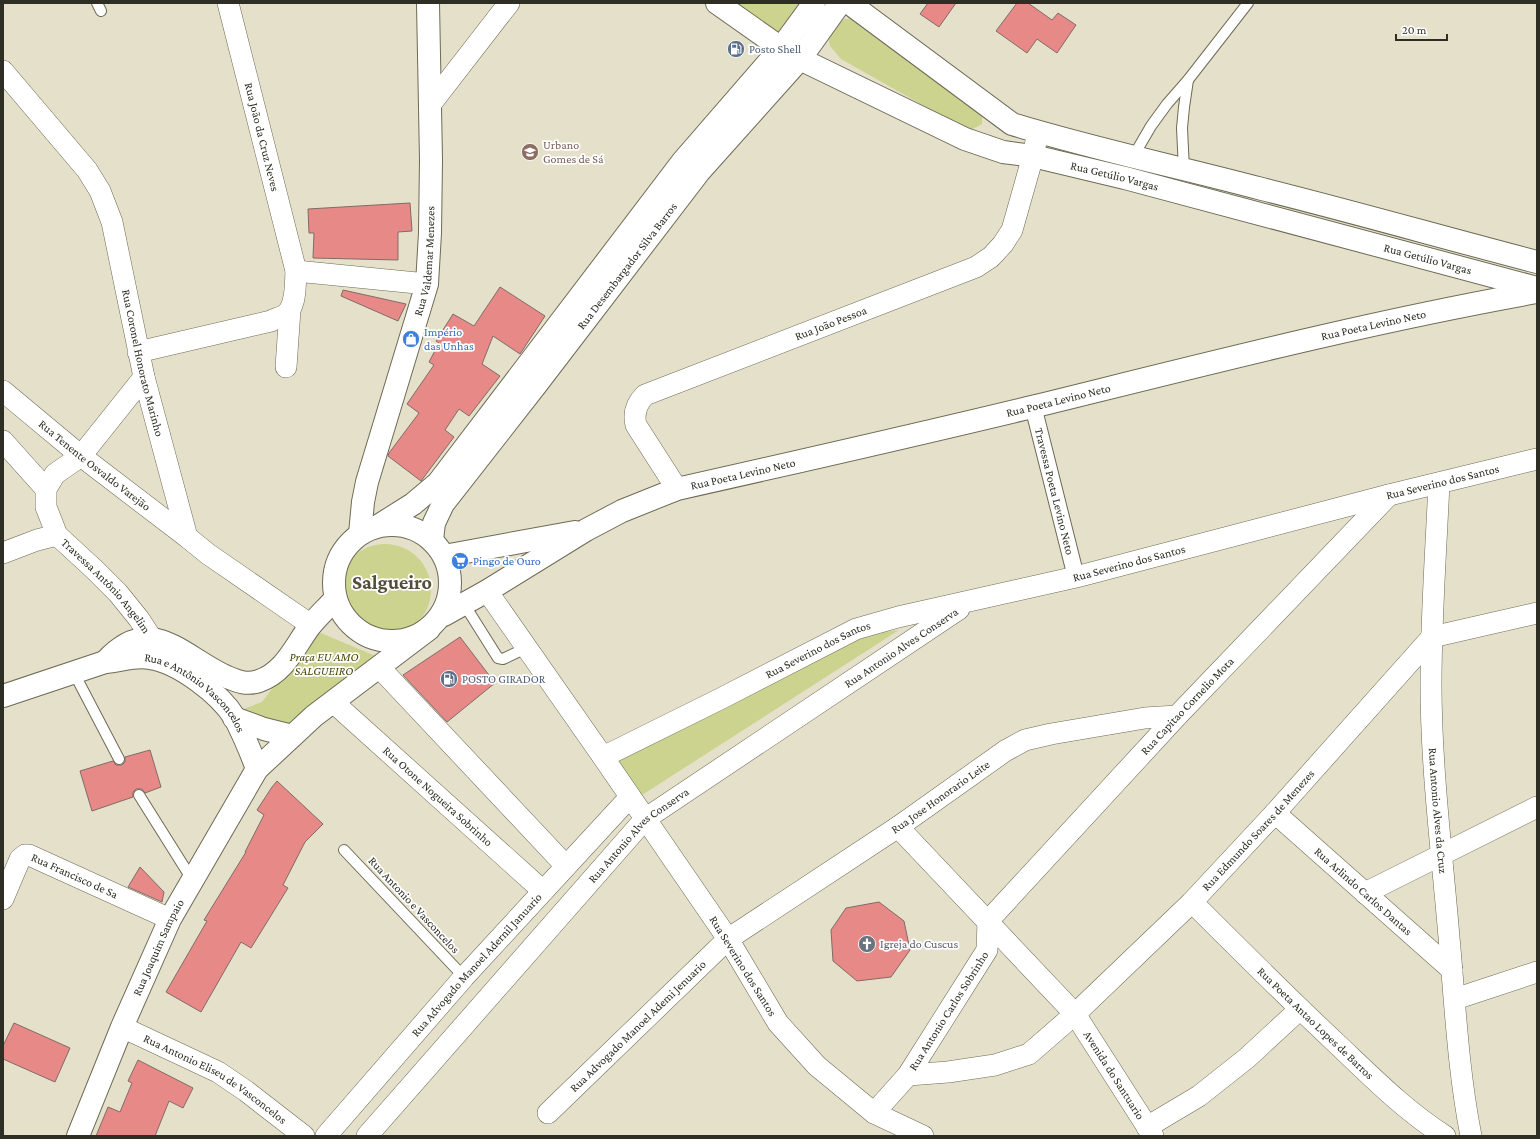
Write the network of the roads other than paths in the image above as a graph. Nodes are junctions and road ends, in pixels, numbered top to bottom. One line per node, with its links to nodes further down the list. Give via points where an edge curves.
1 (228, 3): 22 (street, Rua João da Cruz Neves)
2 (428, 3): 13 (main road, Rua Valdemar Menezes)
3 (509, 3): 13 (street)
4 (717, 3): 9 (main road, Rua Getúlio Vargas)
5 (814, 3): 9 (main road, Rua Desembargador Silva Barros)
6 (840, 3): 10 (main road, Rua Desembargador Silva Barros)
7 (849, 3): 14 (main road, Rua Getúlio Vargas, via 1012,124)
8 (1248, 3): 12 (lane)
9 (781, 48): 10 (main road, Rua Getúlio Vargas); 17 (main road, Rua Desembargador Silva Barros)
10 (800, 59): 15 (main road, Rua Getúlio Vargas, via 965,139 1004,152); 17 (main road, Rua Desembargador Silva Barros)
11 (3, 71): 27 (street, Rua Coronel Honorato Marinho, via 87,170 100,191 112,222)
12 (1188, 80): 16 (lane, via 1151,126); 18 (lane, via 1182,128)
13 (430, 105): 23 (main road, Rua Valdemar Menezes, via 430,233)
14 (1038, 132): 15 (street, Rua João Pessoa); 16 (main road, Rua Getúlio Vargas)
15 (1033, 156): 19 (main road, Rua Getúlio Vargas); 38 (street, Rua João Pessoa, via 1012,230 992,257 982,264 645,395 636,409 634,420)
16 (1134, 156): 18 (main road, Rua Getúlio Vargas); 19 (main road)
17 (691, 166): 30 (main road, Rua Desembargador Silva Barros)
18 (1184, 170): 20 (main road); 21 (main road, Rua Getúlio Vargas)
19 (1124, 178): 20 (main road, Rua Getúlio Vargas)
20 (1177, 192): 24 (main road, Rua Getúlio Vargas)
21 (1537, 262)
22 (296, 271): 23 (street); 26 (street, via 293,300)
23 (426, 284): 40 (main road, Rua Valdemar Menezes, via 367,482 363,502)
24 (1537, 288)
25 (1537, 292): 32 (main road, Rua Poeta Levino Neto, via 1284,344)
26 (287, 313): 27 (street, via 270,321); 28 (street)
27 (138, 352): 29 (street, Rua Coronel Honorato Marinho)
28 (286, 367)
29 (144, 377): 34 (street); 43 (street, Rua Coronel Honorato Marinho)
30 (529, 380): 40 (main road, Rua Desembargador Silva Barros, via 438,483 413,504); 44 (main road, Rua Desembargador Silva Barros, via 443,504 434,523)
31 (3, 391): 34 (street, Rua Tenente Osvaldo Varejão)
32 (1033, 406): 38 (main road, Rua Poeta Levino Neto); 46 (street, Travessa Poeta Levino Neto)
33 (3, 441): 37 (street)
34 (81, 456): 37 (street, via 55,474); 43 (street, Rua Tenente Osvaldo Varejão)
35 (1537, 459): 36 (street, Rua Severino dos Santos)
36 (1440, 483): 39 (street, Rua Severino dos Santos); 54 (street, Rua Antonio Alves da Cruz)
37 (46, 489): 42 (street, via 46,507)
38 (677, 490): 41 (main road, Rua Poeta Levino Neto, via 622,511)
39 (1390, 496): 46 (street, Rua Severino dos Santos); 62 (street, Rua Capitao Cornelio Mota)
40 (369, 530): 44 (main road, via 397,525 416,529); 48 (main road, via 347,545 337,561 333,579)
41 (586, 530): 44 (main road, Rua Poeta Levino Neto); 47 (main road, Rua Poeta Levino Neto)
42 (57, 535): 45 (street); 55 (street, Travessa Antônio Angelim, via 118,593)
43 (188, 537): 53 (street, via 208,554)
44 (438, 548): 52 (main road, via 450,575 450,595)
45 (3, 553)
46 (1076, 578): 49 (street, Rua Severino dos Santos)
47 (487, 591): 50 (main road, Rua Poeta Levino Neto); 56 (street)
48 (335, 599): 52 (main road, via 343,616 352,626 373,639 392,642 412,638); 53 (main road)
49 (970, 602): 65 (street, Rua Severino dos Santos, via 856,629); 72 (street, Rua Antonio Alves Conserva)
50 (464, 604): 52 (main road, Rua Poeta Levino Neto); 56 (lane, via 498,658 503,659)
51 (1537, 613): 54 (street)
52 (436, 622): 58 (main road, Rua Joaquim Sampaio)
53 (310, 625): 55 (main road, via 280,668 250,683 240,683 221,675 177,648)
54 (1432, 637): 71 (street, Rua Edmundo Soares de Menezes); 75 (street, Rua Antonio Alves da Cruz, via 1432,729)
55 (152, 639): 57 (main road, via 138,639 128,643)
56 (526, 648): 65 (street)
57 (105, 662): 59 (main road); 63 (main road, Rua e Antônio Vasconcelos, via 149,657 165,661 200,682)
58 (379, 667): 61 (main road, Rua Joaquim Sampaio); 76 (street)
59 (74, 673): 60 (main road); 66 (lane)
60 (3, 696)
61 (333, 702): 64 (main road, Rua Joaquim Sampaio); 78 (street, Rua Otone Nogueira Sobrinho)
62 (1177, 716): 73 (street, Rua Jose Honorario Leite, via 1145,718 1025,740 1005,751); 83 (street, Rua Capitao Cornelio Mota)
63 (234, 718): 64 (main road); 67 (main road, Rua e Antônio Vasconcelos)
64 (292, 736): 67 (main road, Rua Joaquim Sampaio)
65 (603, 757): 69 (street, Rua Severino dos Santos)
66 (119, 759)
67 (257, 769): 77 (main road, Rua Joaquim Sampaio)
68 (139, 795): 77 (lane)
69 (630, 797): 72 (street, Rua Severino dos Santos); 76 (street, Rua Advogado Manoel Adernil Januario)
70 (1537, 807): 75 (street)
71 (1275, 813): 79 (street, Rua Arlindo Carlos Dantas); 81 (street, Rua Edmundo Soares de Menezes)
72 (645, 819): 84 (street, Rua Severino dos Santos); 99 (street, Rua Antonio Alves Conserva)
73 (898, 827): 83 (street); 84 (street, Rua Jose Honorario Leite)
74 (344, 850): 87 (lane, Rua Antonio e Vasconcelos)
75 (1441, 855): 79 (street); 85 (street, Rua Antonio Alves da Cruz)
76 (566, 866): 78 (street, Rua Advogado Manoel Adernil Januario)
77 (193, 881): 82 (main road, Rua Joaquim Sampaio)
78 (543, 891): 87 (street, Rua Advogado Manoel Adernil Januario)
79 (1364, 893): 85 (street, Rua Arlindo Carlos Dantas)
80 (3, 899): 82 (street, Rua Francisco de Sa, via 20,859 29,855)
81 (1192, 902): 89 (street, Rua Poeta Antao Lopes de Barros); 90 (street, Rua Edmundo Soares de Menezes)
82 (170, 920): 91 (main road, Rua Joaquim Sampaio)
83 (988, 921): 90 (street); 92 (street, Rua Antonio Carlos Sobrinho, via 987,950)
84 (728, 939): 93 (street, Rua Advogado Manoel Ademi Jenuario); 94 (street, Rua Severino dos Santos, via 778,1023 817,1066)
85 (1452, 970): 88 (street, Rua Antonio Alves da Cruz)
86 (1537, 972): 88 (street)
87 (464, 977): 98 (street, Rua Advogado Manoel Adernil Januario)
88 (1455, 999): 102 (street, Rua Antonio Alves da Cruz, via 1463,1088)
89 (1300, 1009): 95 (street, via 1247,1058); 101 (street, Rua Poeta Antao Lopes de Barros, via 1396,1100)
90 (1075, 1014): 92 (street, Rua Antonio Carlos Sobrinho, via 1029,1054 995,1065); 95 (street, Avenida do Santuario)
91 (122, 1027): 96 (main road, Rua Joaquim Sampaio); 97 (street, Rua Antonio Eliseu de Vasconcelos, via 218,1072)
92 (908, 1076): 94 (street, Rua Antonio Carlos Sobrinho)
93 (548, 1113)
94 (874, 1113): 100 (street, Rua Severino dos Santos)
95 (1150, 1131)
96 (78, 1136)
97 (304, 1136)
98 (326, 1136)
99 (367, 1136)
100 (923, 1136)
101 (1445, 1136)
102 (1471, 1136)

